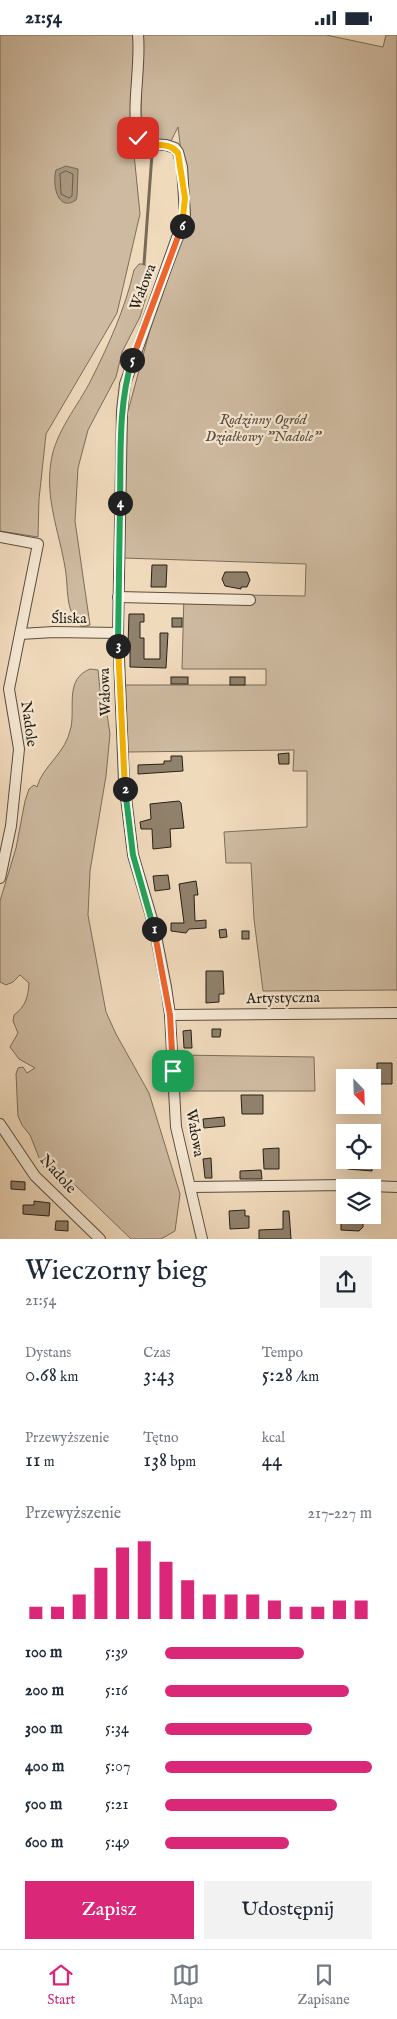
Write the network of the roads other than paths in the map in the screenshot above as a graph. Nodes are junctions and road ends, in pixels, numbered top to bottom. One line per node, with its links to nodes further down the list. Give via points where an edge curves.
1 (138, 35): 3 (street, Wałowa, via 138,138 148,144 175,148 181,159 185,215 125,384)
2 (0, 537): 6 (street, Nadole, via 38,544)
3 (118, 597): 4 (street); 5 (street, Wałowa)
4 (250, 600)
5 (118, 633): 6 (street, Śliska); 9 (street, Wałowa, via 124,781 131,839 160,955)
6 (20, 634): 7 (street, Nadole, via 9,689 19,749 17,784)
7 (0, 878)
8 (397, 1013): 9 (street, Artystyczna)
9 (170, 1015): 11 (street, Wałowa, via 176,1127)
10 (0, 1124): 13 (street, Nadole, via 35,1176)
11 (191, 1187): 12 (street); 14 (street, Wałowa)
12 (397, 1187)
13 (100, 1239)
14 (202, 1239)

